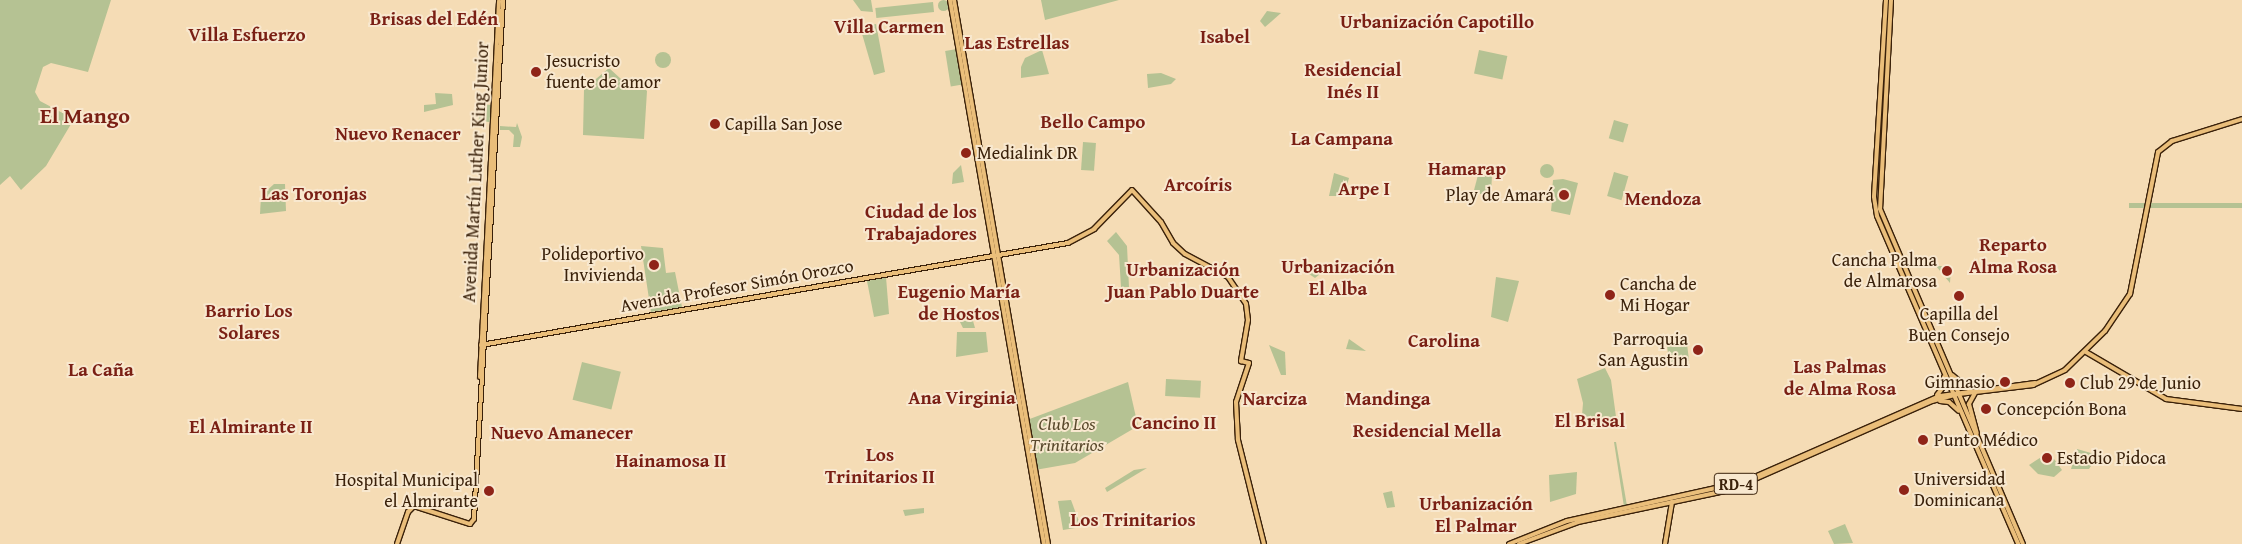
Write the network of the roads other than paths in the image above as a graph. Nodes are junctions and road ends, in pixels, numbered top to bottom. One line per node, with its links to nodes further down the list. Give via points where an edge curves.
1 (501, 0): 8 (main road, Avenida Martín Luther King Junior)
2 (950, 0): 7 (main road)
3 (954, 0): 7 (main road)
4 (1886, 0): 11 (main road, via 1875,203 1880,227)
5 (1891, 0): 10 (main road, via 1880,209)
6 (2242, 119): 9 (main road, RD-4, via 2172,141 2158,152 2130,294)
7 (996, 255): 8 (main road, Avenida Profesor Simón Orozco); 24 (main road); 25 (main road); 26 (main road, Avenida Profesor Simón Orozco, via 1081,238 1132,190 1161,222 1180,250 1225,275 1243,296 1248,320 1241,361 1249,363 1236,402 1238,440)
8 (482, 345): 23 (main road, Avenida Martín Luther King Junior, via 473,521 470,524 414,506 408,512)
9 (2086, 352): 12 (main road, RD-4, via 2070,367); 19 (main road, via 2166,399)
10 (1950, 372): 13 (main road); 14 (main road)
11 (1944, 373): 16 (main road); 17 (main road, via 1944,386)
12 (2038, 383): 13 (main road, RD-4); 15 (main road, RD-4)
13 (1970, 390): 14 (main road, RD-4)
14 (1959, 393): 15 (main road, RD-4); 16 (main road, RD-4); 21 (main road)
15 (1976, 393): 21 (main road, via 1969,404 1978,426)
16 (1953, 394): 17 (main road, RD-4); 18 (main road, RD-4); 20 (main road)
17 (1934, 398): 22 (main road, RD-4, via 1743,482)
18 (1928, 403): 20 (main road, via 1947,402); 22 (main road, RD-4, via 1749,484)
19 (2242, 409)
20 (1962, 415): 30 (main road)
21 (1976, 435): 31 (main road)
22 (1672, 500): 27 (main road, RD-4, via 1566,521); 28 (main road, RD-4, via 1570,524); 29 (main road)
23 (397, 544)
24 (1044, 544)
25 (1048, 544)
26 (1264, 544)
27 (1509, 544)
28 (1519, 544)
29 (1665, 544)
30 (2018, 544)
31 (2023, 544)

